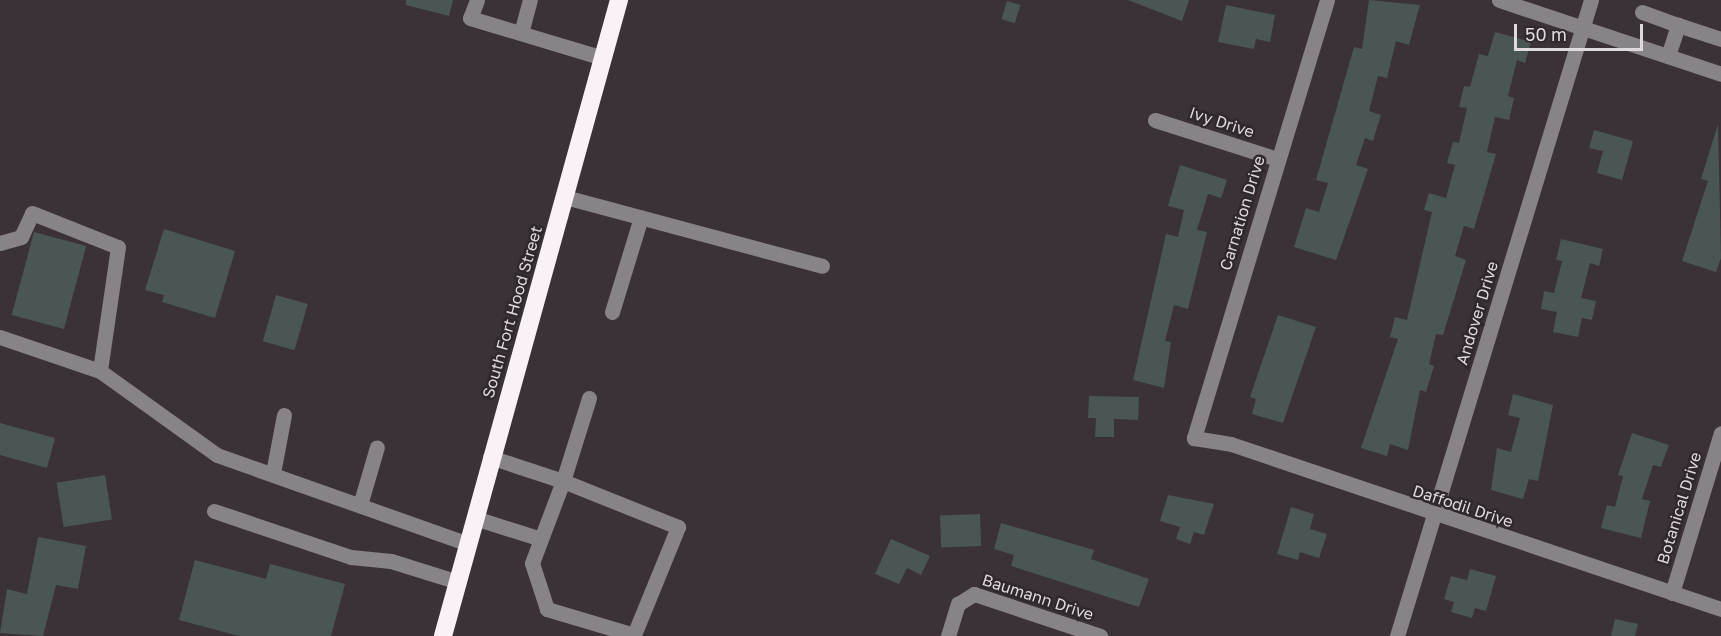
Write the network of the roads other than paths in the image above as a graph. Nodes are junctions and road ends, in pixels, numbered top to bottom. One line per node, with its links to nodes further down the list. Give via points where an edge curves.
1 (477, 0): 10 (street, via 470,18)
2 (530, 0): 10 (street)
3 (619, 0): 13 (highway, South Fort Hood Street)
4 (1327, 0): 16 (street, Carnation Drive)
5 (1498, 0): 9 (street)
6 (1591, 0): 9 (street, Andover Drive)
7 (1642, 12): 8 (street)
8 (1678, 25): 11 (street); 12 (street)
9 (1583, 28): 12 (street); 34 (street, Andover Drive)
10 (521, 33): 13 (street)
11 (1721, 39)
12 (1668, 56): 14 (street)
13 (603, 58): 17 (highway, South Fort Hood Street)
14 (1721, 74)
15 (1155, 120): 16 (street, Ivy Drive)
16 (1277, 159): 27 (street, Carnation Drive)
17 (565, 197): 18 (street); 29 (highway, South Fort Hood Street)
18 (641, 217): 20 (street); 21 (street)
19 (0, 243): 23 (street, via 21,237 32,213 118,247)
20 (822, 266)
21 (612, 312)
22 (0, 337): 23 (street)
23 (100, 371): 30 (street, via 217,455)
24 (589, 398): 31 (street)
25 (284, 415): 30 (street)
26 (1721, 433): 39 (street, Botanical Drive)
27 (1194, 438): 34 (street, Daffodil Drive, via 1231,444)
28 (377, 447): 32 (street)
29 (490, 457): 31 (street); 35 (highway, South Fort Hood Street)
30 (273, 473): 32 (street)
31 (562, 481): 36 (street); 36 (street, via 678,527 634,635 548,609 532,563)
32 (360, 505): 37 (street)
33 (214, 511): 38 (street, via 351,557 391,561)
34 (1433, 516): 39 (street, Daffodil Drive); 44 (street, Andover Drive)
35 (475, 518): 36 (street); 37 (highway, South Fort Hood Street)
36 (541, 539)
37 (468, 544): 38 (highway, South Fort Hood Street)
38 (458, 582): 41 (highway, South Fort Hood Street)
39 (1672, 593): 40 (street, Daffodil Drive)
40 (1721, 609)
41 (443, 636)
42 (948, 636): 43 (street, Baumann Drive, via 966,595 974,594)
43 (1100, 636)
44 (1396, 636)

